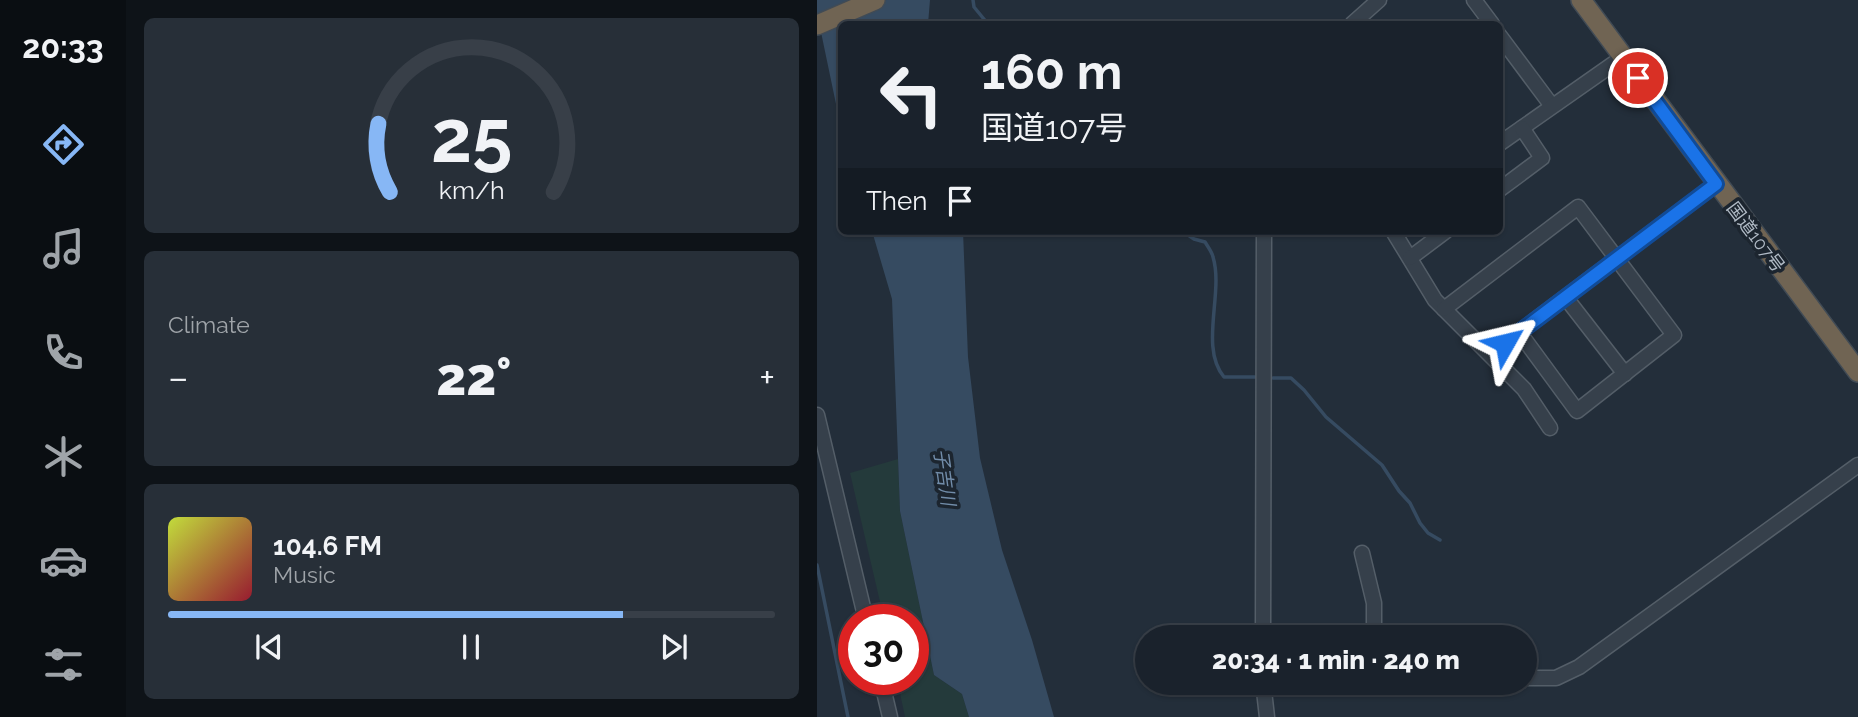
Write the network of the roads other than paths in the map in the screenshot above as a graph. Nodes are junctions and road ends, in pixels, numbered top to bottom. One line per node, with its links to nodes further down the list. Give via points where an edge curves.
1 (875, 0): 7 (highway)
2 (1379, 0): 5 (street)
3 (1474, 0): 6 (street)
4 (1581, 0): 9 (highway, 国道107号)
5 (1354, 21)
6 (1490, 21)
7 (817, 25)
8 (1503, 40): 10 (street)
9 (1623, 57): 10 (street); 13 (highway, 国道107号)
10 (1552, 106): 11 (street)
11 (1522, 128): 12 (street); 14 (street, via 1542,158)
12 (1503, 141)
13 (1716, 184): 19 (street); 24 (highway, 国道107号)
14 (1503, 187)
15 (1264, 235): 31 (street)
16 (1396, 235): 18 (street)
17 (1441, 235): 18 (street)
18 (1410, 258): 21 (street)
19 (1617, 259): 20 (street); 21 (street, via 1578,207); 25 (street, via 1674,335)
20 (1566, 298): 22 (street); 25 (street)
21 (1444, 309): 23 (street)
22 (1519, 332): 23 (street); 25 (street, via 1577,411)
23 (1490, 354): 27 (street, via 1524,389)
24 (1858, 372)
25 (1625, 374)
26 (817, 415): 30 (street)
27 (1550, 428)
28 (1858, 466): 33 (street, via 1579,667 1556,678)
29 (1362, 553): 32 (street, via 1374,603)
30 (862, 604)
31 (1263, 625)
32 (1374, 625)
33 (1537, 678)
34 (885, 695): 36 (street)
35 (1264, 695): 37 (street)
36 (890, 717)
37 (1267, 717)

